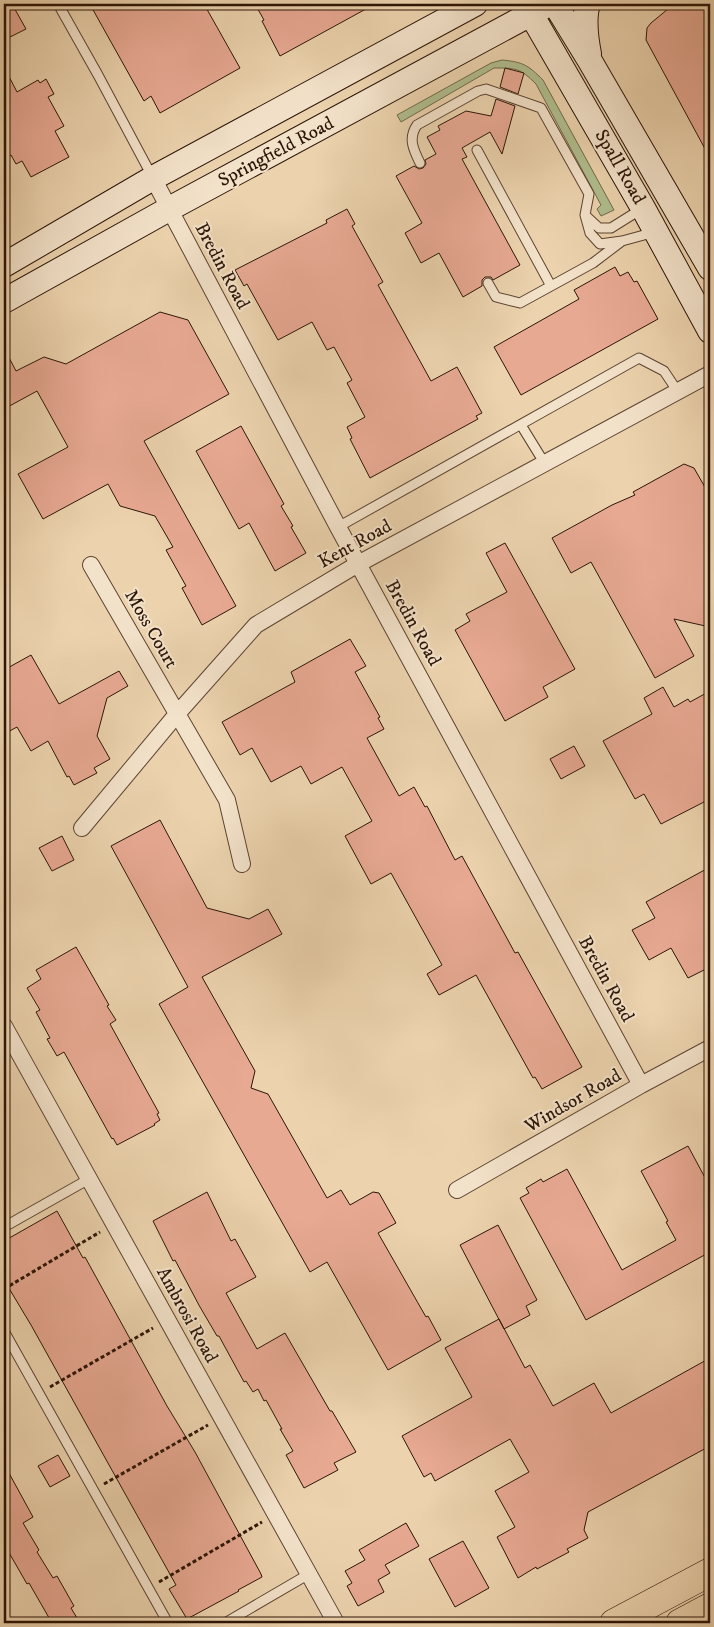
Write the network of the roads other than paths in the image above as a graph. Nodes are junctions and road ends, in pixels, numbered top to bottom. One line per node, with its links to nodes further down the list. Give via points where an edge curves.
1 (58, 4): 9 (lane)
2 (475, 4): 9 (main road, Springfield Road)
3 (555, 4): 6 (main road, Spall Road)
4 (588, 4): 6 (main road, via 586,39)
5 (536, 7): 10 (main road, Spall Road); 11 (main road, Springfield Road)
6 (590, 60): 16 (main road, Spall Road)
7 (477, 150): 18 (lane)
8 (420, 163): 12 (lane, via 411,138 417,125 478,91 495,91 541,108 589,194)
9 (153, 178): 11 (street, Bredin Road); 15 (main road, Springfield Road)
10 (643, 208): 12 (lane, via 611,228 599,228); 13 (main road, Spall Road)
11 (169, 209): 19 (main road, Springfield Road); 25 (street, Bredin Road)
12 (584, 215): 14 (lane, via 590,233 600,244)
13 (656, 232): 14 (lane); 20 (main road, Spall Road)
14 (622, 241): 18 (lane, via 593,263)
15 (4, 265)
16 (710, 268)
17 (488, 283): 18 (lane, via 496,297 520,304)
18 (552, 286)
19 (4, 301)
20 (710, 331)
21 (710, 374): 22 (street, Kent Road)
22 (678, 392): 23 (lane, via 664,371 639,358); 24 (street, Kent Road)
23 (521, 425): 24 (lane); 25 (lane)
24 (545, 464): 26 (street, Kent Road)
25 (338, 528): 26 (street, Bredin Road)
26 (358, 564): 28 (street, Kent Road, via 256,625); 33 (street, Bredin Road)
27 (91, 565): 28 (street, Moss Court)
28 (177, 714): 29 (street, Kent Road); 30 (street, Moss Court, via 226,800)
29 (82, 828)
30 (242, 864)
31 (4, 1026): 34 (street, Ambrosi Road)
32 (710, 1048): 33 (street, Windsor Road)
33 (641, 1085): 35 (street, Windsor Road)
34 (88, 1179): 36 (lane); 39 (street, Ambrosi Road)
35 (457, 1190)
36 (4, 1227)
37 (4, 1332): 41 (lane)
38 (710, 1572): 44 (highway)
39 (309, 1574): 42 (lane); 43 (street, Ambrosi Road)
40 (710, 1607): 45 (highway)
41 (168, 1623)
42 (225, 1623)
43 (336, 1623)
44 (614, 1623)
45 (680, 1623)

